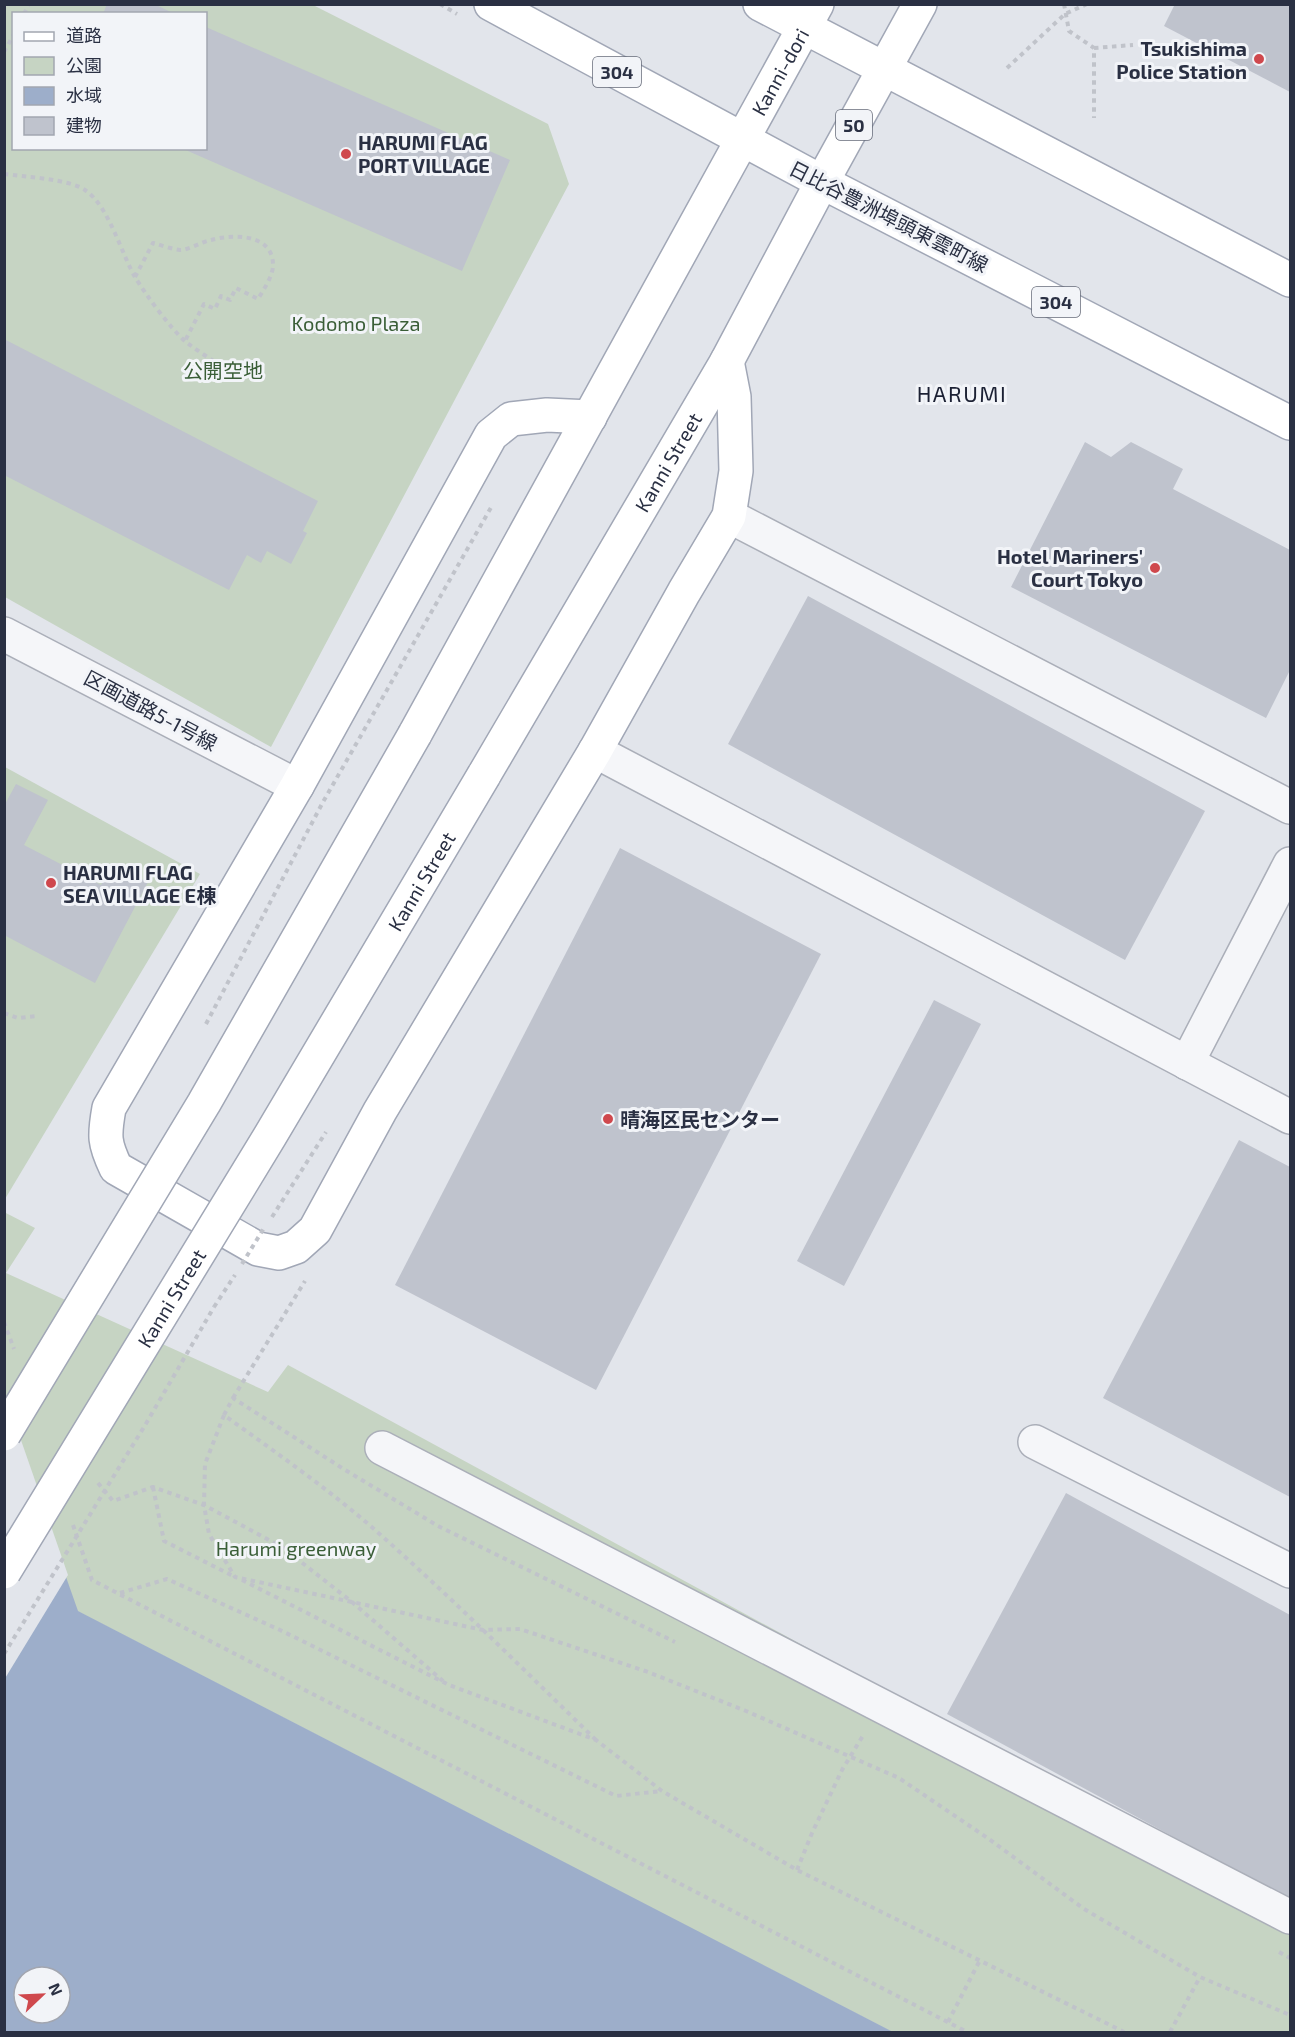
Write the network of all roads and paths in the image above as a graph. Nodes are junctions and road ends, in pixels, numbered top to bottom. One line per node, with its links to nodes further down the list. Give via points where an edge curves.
1 (491, 4): 15 (main road, 日比谷豊洲埠頭東雲町線 / 304)
2 (760, 4): 7 (main road)
3 (920, 4): 12 (main road, 50)
4 (1064, 4): 6 (path)
5 (1087, 4): 6 (path)
6 (1065, 14): 10 (path, via 1069,31); 13 (path)
7 (811, 16): 12 (main road); 15 (main road, Kanni-dori)
8 (12, 38): 11 (path)
9 (1133, 45): 10 (path)
10 (1094, 48): 14 (path)
11 (4, 52)
12 (886, 68): 17 (main road, 50); 19 (main road)
13 (1007, 68)
14 (1094, 118)
15 (743, 140): 17 (main road, 日比谷豊洲埠頭東雲町線 / 304); 23 (main road)
16 (4, 174): 18 (path, via 63,182 85,190 99,204)
17 (822, 182): 21 (main road, Kanni Street); 24 (main road, 日比谷豊洲埠頭東雲町線 / 304)
18 (135, 277): 20 (path); 20 (path, via 153,243 181,250 213,239 242,236 263,243 273,265 258,299 236,288 230,300 221,296 215,309 204,304)
19 (1290, 280)
20 (185, 340): 22 (path)
21 (727, 361): 26 (main road, via 734,397 736,471); 47 (main road, Kanni Street, bridge, via 270,1136)
22 (228, 370)
23 (590, 417): 29 (main road, via 547,415 511,419 491,435); 40 (main road, bridge, via 204,1103)
24 (1290, 423)
25 (493, 504): 34 (path, bridge, via 323,802)
26 (729, 516): 28 (main road); 30 (street)
27 (4, 634): 29 (street, 区画道路5-1号線)
28 (595, 751): 29 (main road, via 315,1230 296,1247 279,1253 258,1249 116,1168 105,1132 109,1108); 35 (street)
29 (297, 786)
30 (1290, 807)
31 (1290, 864): 35 (street)
32 (4, 1013): 33 (path, via 18,1018)
33 (38, 1016)
34 (200, 1034)
35 (1187, 1064): 36 (street)
36 (1290, 1117)
37 (264, 1228): 52 (path, bridge)
38 (22, 1346): 39 (path)
39 (16, 1356)
40 (4, 1434)
41 (1035, 1442): 46 (street)
42 (382, 1448): 58 (street)
43 (153, 1487): 48 (path, via 164,1541)
44 (204, 1505): 48 (path, via 209,1534); 50 (path, via 282,1547); 51 (path, via 205,1464 225,1416 373,1528)
45 (73, 1524): 49 (path, via 93,1580)
46 (1290, 1571)
47 (4, 1572)
48 (235, 1577): 50 (path); 53 (path)
49 (120, 1593): 56 (path, via 167,1579 280,1630 616,1796); 62 (path)
50 (352, 1602): 51 (path); 53 (path)
51 (483, 1630): 54 (path); 60 (path, via 520,1629 648,1672 899,1778 1084,1908)
52 (4, 1654)
53 (449, 1685): 54 (path)
54 (596, 1740): 56 (path)
55 (842, 1770): 57 (path)
56 (662, 1791): 57 (path)
57 (797, 1870): 59 (path)
58 (1290, 1917)
59 (980, 1960): 62 (path); 64 (path)
60 (1200, 1977): 61 (path); 65 (path)
61 (1290, 2015)
62 (948, 2022): 63 (path)
63 (967, 2032)
64 (1124, 2032)
65 (1170, 2032)

